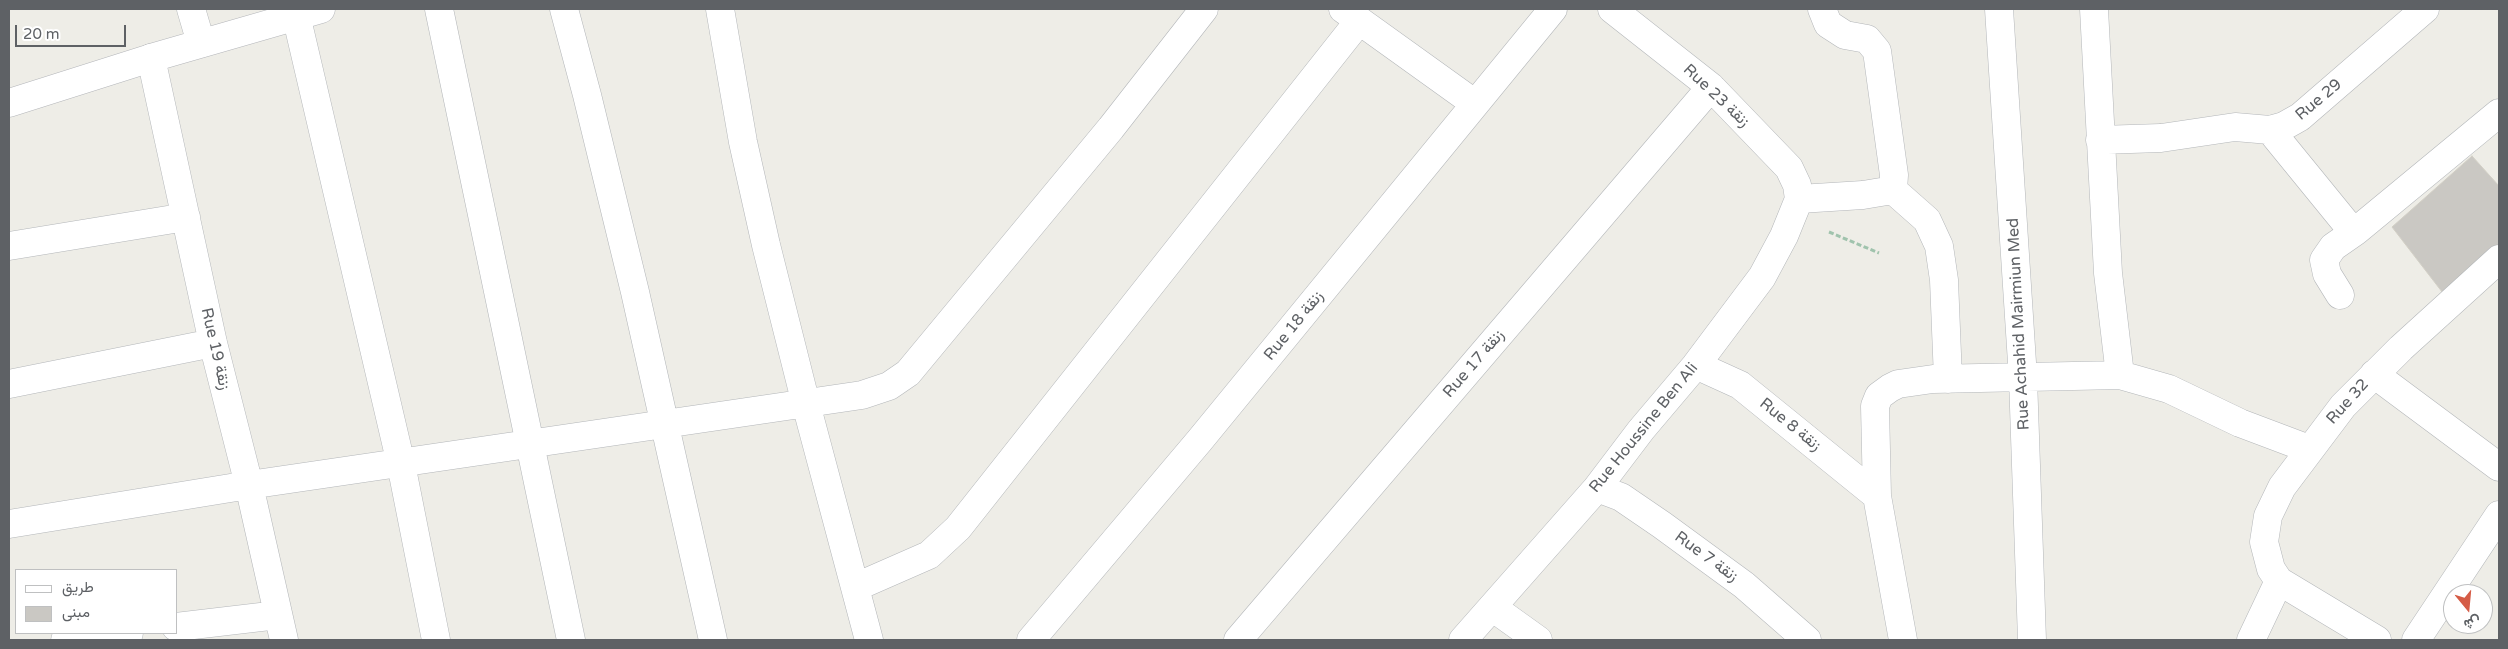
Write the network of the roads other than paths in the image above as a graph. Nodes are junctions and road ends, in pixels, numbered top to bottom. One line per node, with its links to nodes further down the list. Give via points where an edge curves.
1 (191, 9): 14 (street)
2 (438, 9): 38 (street)
3 (564, 9): 37 (street)
4 (720, 9): 36 (street, via 743,142)
5 (1204, 9): 36 (street, via 1111,128 908,373 889,386 862,395)
6 (1553, 9): 17 (street, Rue 18 زنقة)
7 (1612, 9): 16 (street, Rue 23 زنقة)
8 (1822, 9): 22 (street, via 1828,24 1845,35 1867,39 1877,51 1894,175)
9 (2000, 9): 33 (street, Rue Achahid Mairmiun Med)
10 (2094, 9): 21 (street)
11 (2425, 9): 20 (street, Rue 29, via 2300,117)
12 (309, 12): 14 (street); 40 (street)
13 (1351, 15): 17 (street); 48 (street, via 958,528 929,555)
14 (201, 43): 15 (street)
15 (151, 58): 18 (street); 24 (street, Rue 19 زنقة)
16 (1711, 87): 23 (street, Rue 23 زنقة, via 1789,168 1797,185); 59 (street, Rue 17 زنقة)
17 (1474, 102): 58 (street, Rue 18 زنقة, via 1213,425)
18 (9, 103)
19 (2499, 112): 25 (street)
20 (2270, 130): 21 (street, Rue 29, via 2235,127 2161,138); 25 (street)
21 (2100, 140): 32 (street, via 2108,273)
22 (1893, 190): 23 (street); 34 (street, via 1927,220 1939,246 1944,280)
23 (1795, 208): 30 (street, Rue Houssine Ben Ali, via 1762,277)
24 (186, 217): 26 (street); 29 (street, Rue 19 زنقة)
25 (2356, 232): 28 (street, via 2333,247 2324,260)
26 (9, 246)
27 (2499, 259): 31 (street, Rue 32)
28 (2340, 295)
29 (213, 343): 35 (street); 42 (street, Rue 19 زنقة)
30 (1696, 365): 43 (street, Rue Houssine Ben Ali); 44 (street, Rue 8 زنقة, via 1740,385)
31 (2374, 374): 39 (street, Rue 32); 41 (street)
32 (2120, 375): 33 (street); 39 (street, via 2169,389 2240,423)
33 (2023, 378): 34 (street); 64 (street, Rue Achahid Mairmiun Med)
34 (1948, 379): 44 (street, via 1898,384 1879,396 1873,418)
35 (9, 384)
36 (806, 404): 37 (street); 48 (street)
37 (666, 424): 38 (street); 56 (street)
38 (530, 445): 40 (street); 55 (street)
39 (2309, 449): 47 (street, Rue 32, via 2282,487 2264,530 2266,553)
40 (401, 464): 42 (street); 54 (street)
41 (2499, 467)
42 (249, 485): 46 (street); 51 (street, Rue 19 زنقة)
43 (1597, 488): 49 (street, Rue Houssine Ben Ali); 62 (street, Rue 7 زنقة, via 1621,497 1662,525 1744,585)
44 (1877, 496): 63 (street)
45 (2499, 517): 67 (street)
46 (9, 524)
47 (2279, 581): 65 (street); 66 (street)
48 (856, 586): 57 (street)
49 (1492, 607): 60 (street, Rue Houssine Ben Ali); 61 (street)
50 (178, 627): 51 (street)
51 (281, 628)
52 (120, 634): 53 (street)
53 (65, 640)
54 (436, 640)
55 (571, 640)
56 (714, 640)
57 (869, 640)
58 (1031, 640)
59 (1238, 640)
60 (1463, 640)
61 (1538, 640)
62 (1807, 640)
63 (1903, 640)
64 (2032, 640)
65 (2251, 640)
66 (2377, 640)
67 (2416, 640)

